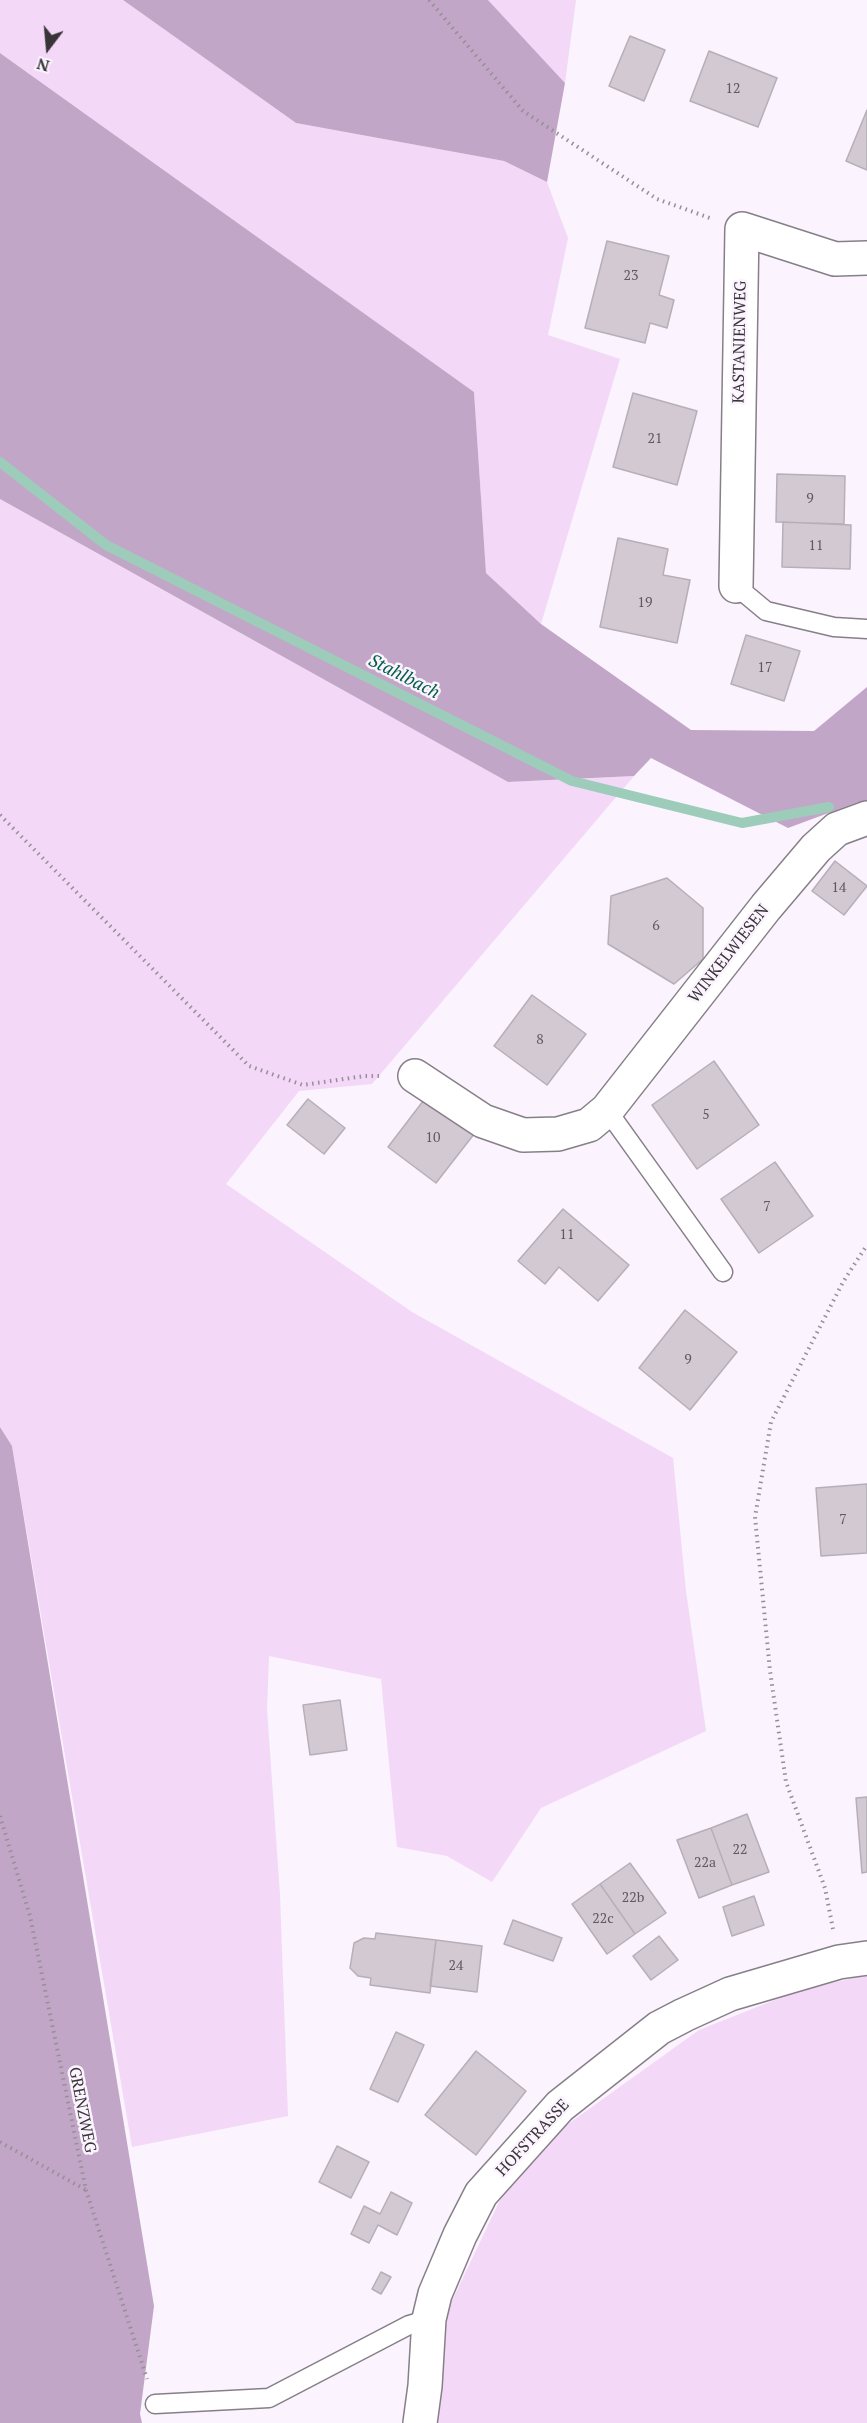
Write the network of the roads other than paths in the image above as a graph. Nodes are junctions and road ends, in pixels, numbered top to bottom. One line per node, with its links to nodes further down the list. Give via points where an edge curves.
1 (867, 258): 2 (street, KASTANIENWEG, via 835,259 742,229)
2 (736, 586): 3 (lane, via 766,611 834,627)
3 (867, 629)
4 (867, 818): 6 (street, WINKELWIESEN, via 837,829 816,848)
5 (415, 1076): 6 (street, WINKELWIESEN, via 483,1120 523,1135 558,1134 589,1125)
6 (607, 1110): 7 (lane)
7 (723, 1272)
8 (853, 1960): 9 (street, HOFSTRASSE, via 730,1994 684,2015 659,2028 560,2106 481,2194 435,2294)
9 (429, 2319): 10 (lane, via 409,2325 269,2398); 11 (street, HOFSTRASSE)
10 (155, 2404)
11 (420, 2423)

